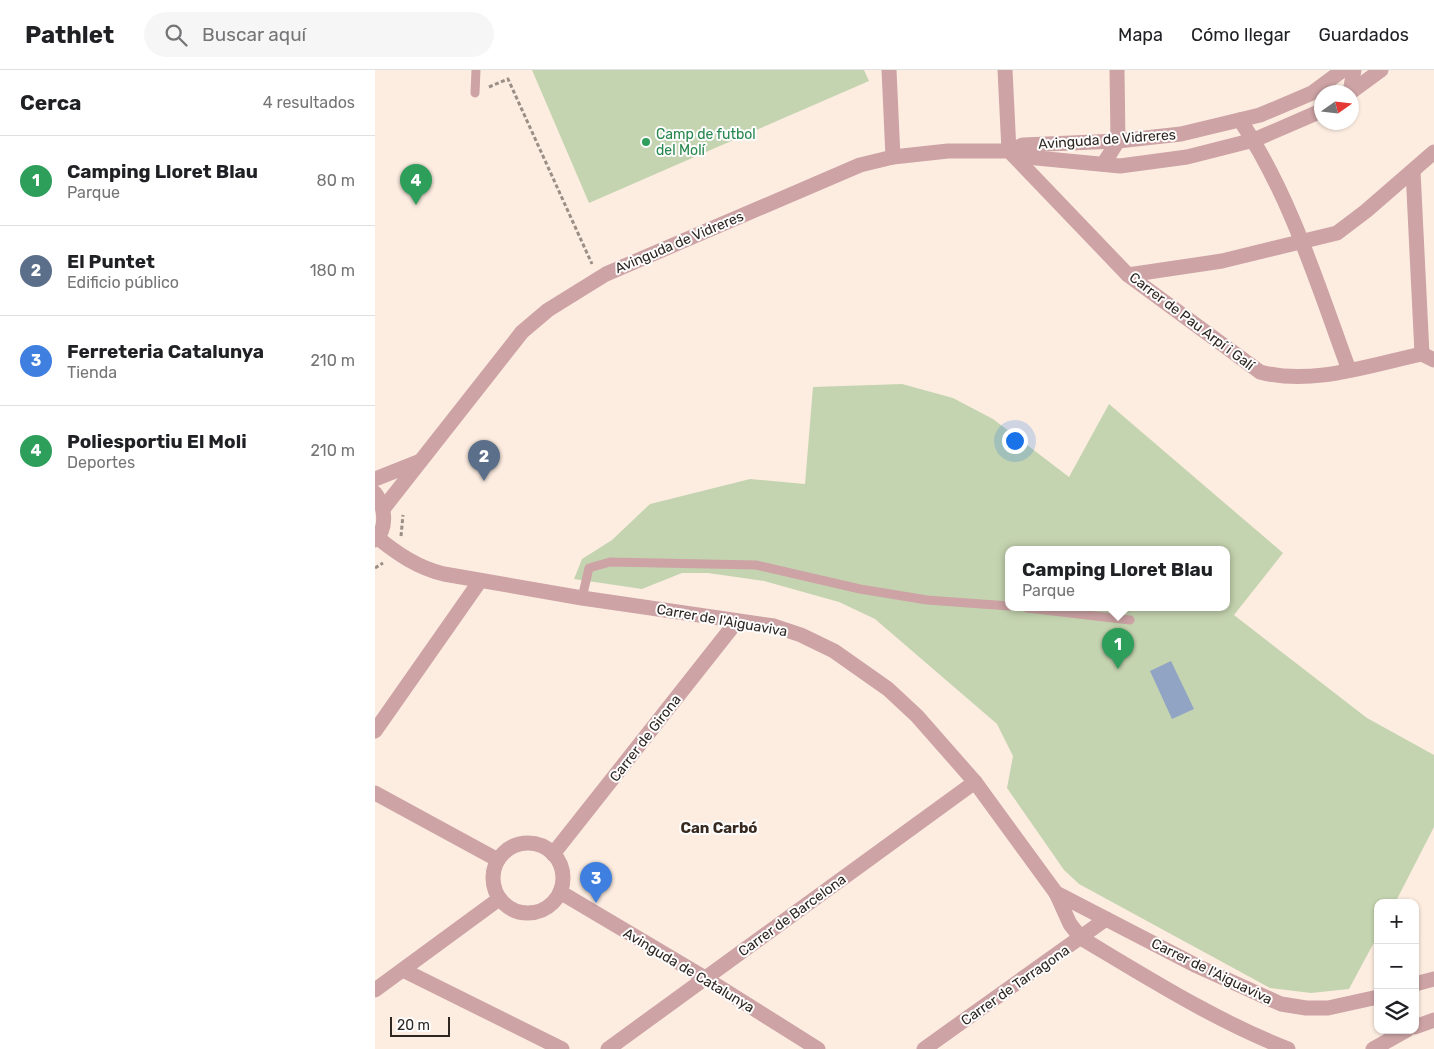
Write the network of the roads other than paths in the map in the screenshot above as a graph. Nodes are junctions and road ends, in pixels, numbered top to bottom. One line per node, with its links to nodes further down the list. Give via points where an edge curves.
1 (476, 70): 10 (lane)
2 (889, 70): 17 (street)
3 (1005, 70): 15 (street)
4 (1117, 70): 14 (street)
5 (1343, 70): 12 (street, Avinguda de Vidreres, via 1312,93)
6 (1354, 70): 8 (street)
7 (1381, 70): 9 (street)
8 (1352, 85)
9 (1359, 86)
10 (475, 93)
11 (1314, 114): 13 (street, Avinguda de Vidreres)
12 (1240, 120): 13 (street); 14 (street, Avinguda de Vidreres, via 1181,134)
13 (1254, 140): 18 (street, Avinguda de Vidreres, via 1187,157 1120,166); 20 (street)
14 (1118, 141): 15 (street, Avinguda de Vidreres, via 1023,145); 18 (street)
15 (1009, 151): 17 (street, Avinguda de Vidreres, via 948,151); 18 (street, Avinguda de Vidreres, via 1027,157); 21 (street, Carrer de Pau Arpí i Galí)
16 (1434, 152): 19 (street)
17 (893, 158): 25 (street, Avinguda de Vidreres, via 860,165 819,181 598,278 548,310 521,332)
18 (1104, 163)
19 (1413, 171): 20 (street, via 1337,233); 23 (street)
20 (1302, 242): 21 (street, via 1222,261); 24 (street)
21 (1128, 274): 24 (street, Carrer de Pau Arpí i Galí, via 1260,372 1281,378)
22 (1434, 344): 23 (street, Carrer de Pau Arpí i Galí)
23 (1428, 357): 24 (street, Carrer de Pau Arpí i Galí)
24 (1349, 370)
25 (420, 462): 26 (street); 28 (street, Avinguda de Vidreres)
26 (375, 479)
27 (375, 493): 28 (street)
28 (383, 509): 29 (street, via 382,528)
29 (376, 539): 30 (street, Carrer de l'Aiguaviva, via 427,570)
30 (480, 581): 31 (street, Carrer de l'Aiguaviva); 36 (street)
31 (581, 598): 32 (lane, via 589,568 611,562 756,565 860,589 927,600); 35 (street, Carrer de l'Aiguaviva)
32 (1005, 606)
33 (1052, 611): 34 (lane)
34 (1129, 620)
35 (737, 621): 37 (street, Carrer de l'Aiguaviva, via 774,626 801,635 859,666 917,716); 39 (street, Carrer de Girona)
36 (375, 731)
37 (975, 782): 42 (street, Carrer de l'Aiguaviva); 47 (street, Carrer de Barcelona)
38 (375, 793): 40 (street)
39 (553, 854): 40 (street, via 543,847 525,844 513,846); 41 (street, via 562,871)
40 (498, 860): 43 (street, via 493,883)
41 (560, 892): 43 (street, via 548,907 537,912 515,911); 47 (street, Avinguda de Catalunya)
42 (1056, 893): 44 (street, Carrer de l'Aiguaviva); 45 (street, Carrer de l'Aiguaviva, via 1070,924)
43 (499, 899): 46 (street)
44 (1106, 919): 45 (street, Carrer de Tarragona); 51 (street, Carrer de l'Aiguaviva, via 1233,984 1281,1004 1328,1008)
45 (1081, 938): 58 (street, Carrer de Tarragona); 59 (street, Carrer de l'Aiguaviva, via 1198,1006)
46 (403, 970): 50 (street); 55 (street)
47 (705, 978): 56 (street, Carrer de Barcelona); 57 (street, Avinguda de Catalunya)
48 (1434, 980): 49 (street)
49 (1419, 983)
50 (375, 990)
51 (1374, 998)
52 (1434, 1020): 53 (street)
53 (1419, 1026)
54 (1400, 1034): 60 (street)
55 (562, 1049)
56 (608, 1049)
57 (818, 1049)
58 (924, 1049)
59 (1288, 1049)
60 (1373, 1049)

